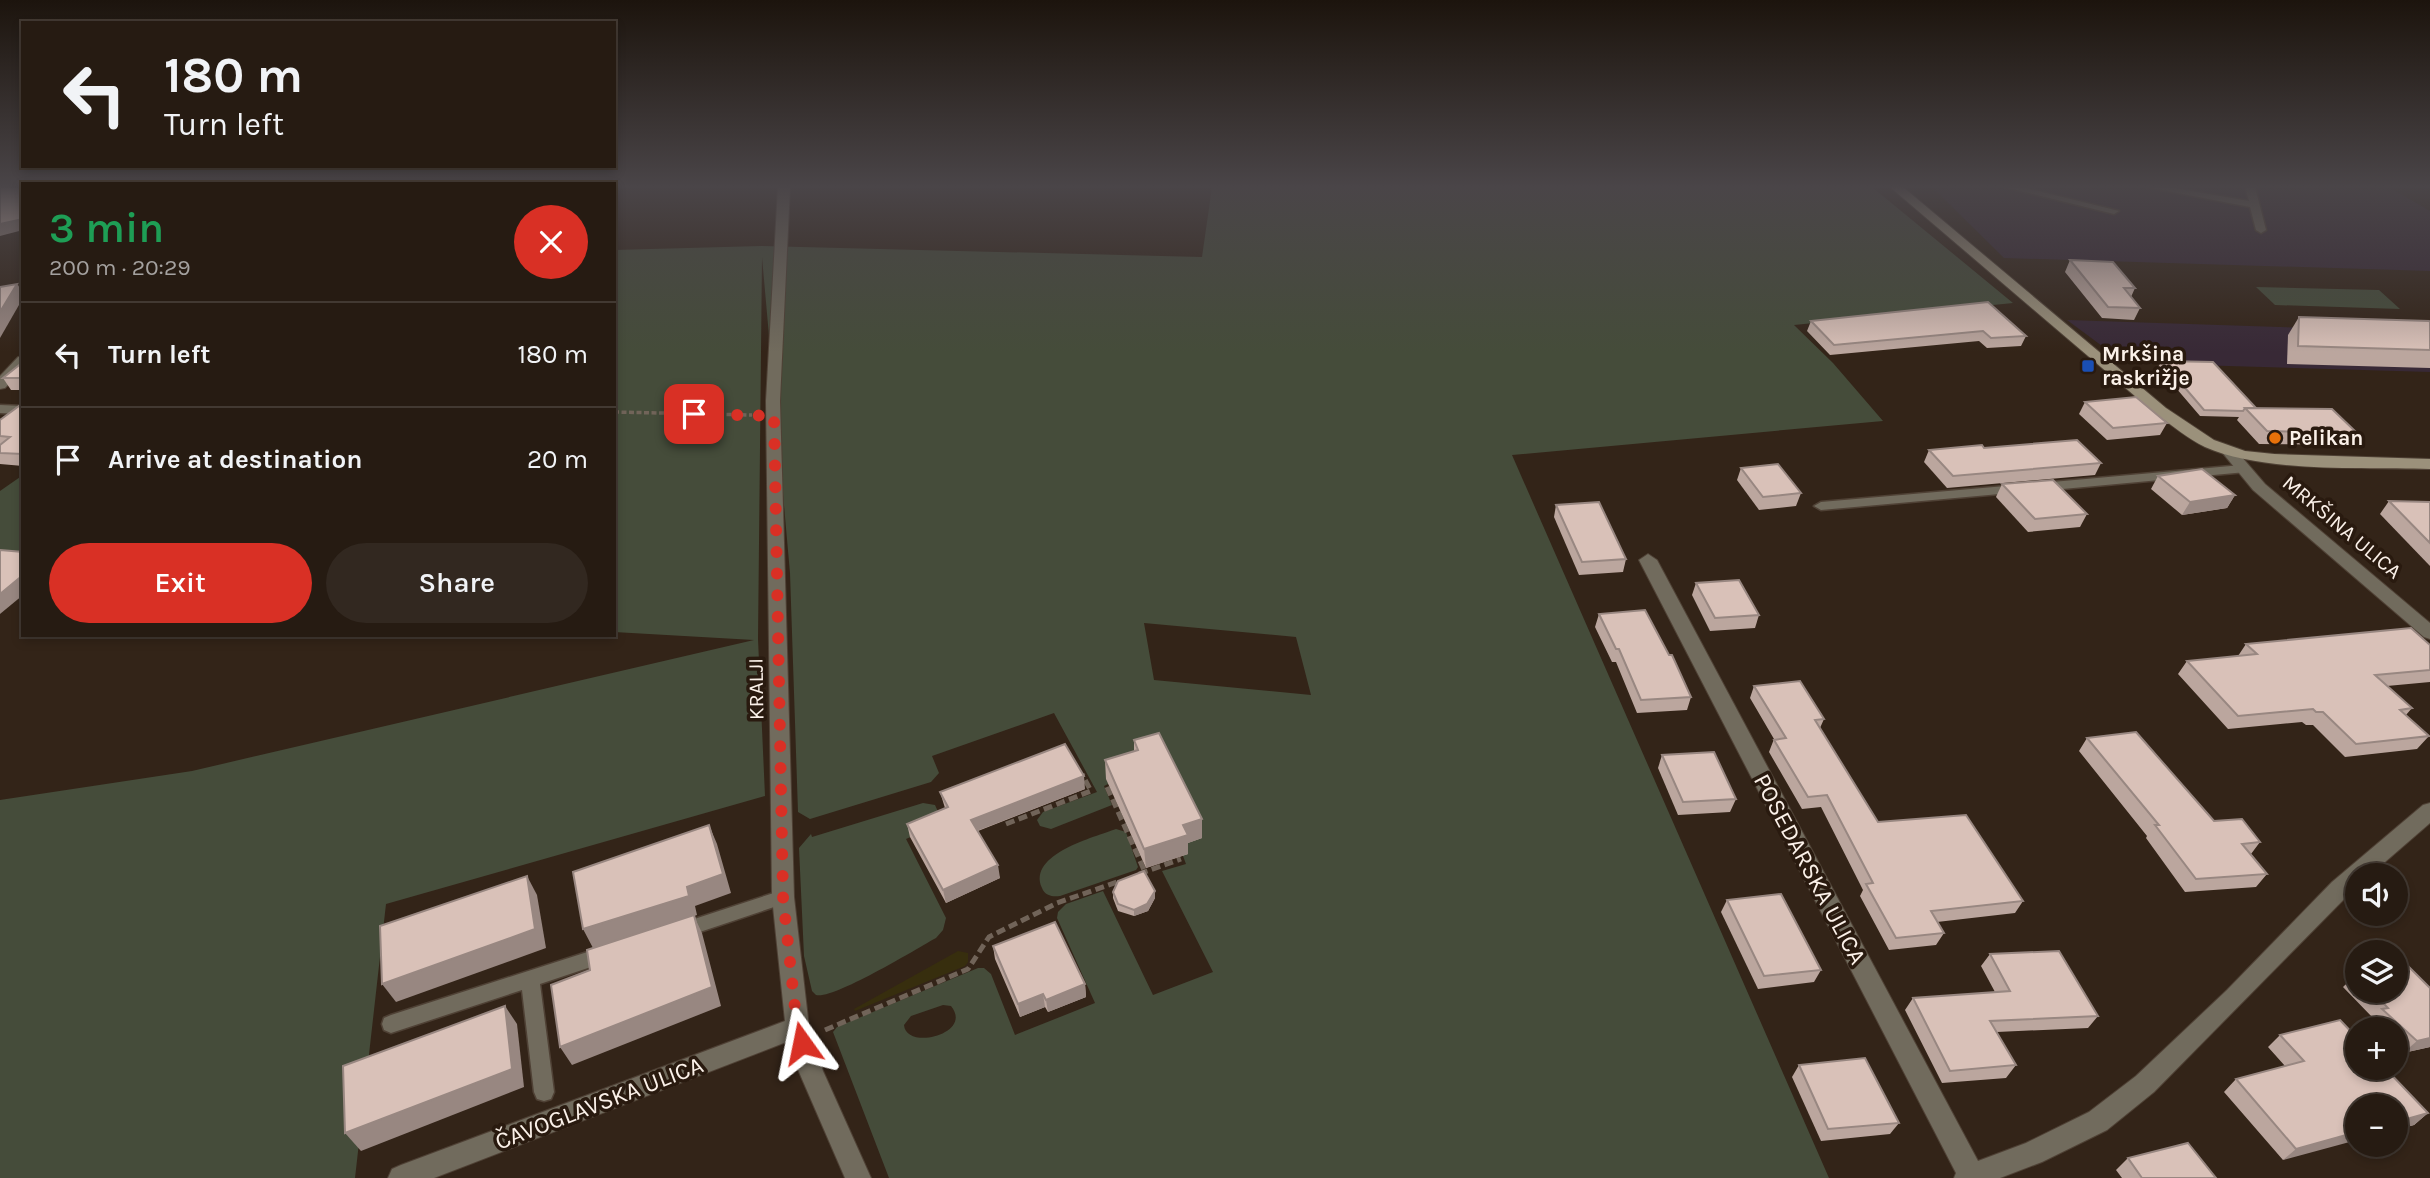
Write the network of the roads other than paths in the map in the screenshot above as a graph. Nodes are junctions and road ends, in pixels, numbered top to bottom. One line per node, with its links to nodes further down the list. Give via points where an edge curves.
1 (782, 242): 16 (street, KRALJI, via 774,416)
2 (1961, 242): 9 (street, MRKŠINA ULICA, via 2161,411)
3 (21, 288): 4 (lane)
4 (0, 293)
5 (21, 362): 6 (street)
6 (0, 385)
7 (0, 409): 8 (lane)
8 (21, 410)
9 (2229, 451): 10 (street, MRKŠINA ULICA, via 2274,459); 11 (street, MRKŠINA ULICA)
10 (2430, 464)
11 (2242, 469): 12 (lane); 14 (street, MRKŠINA ULICA)
12 (1821, 506)
13 (1648, 560): 23 (street, POSEDARSKA ULICA)
14 (2430, 633)
15 (2430, 811): 23 (street, POSEDARSKA ULICA, via 2340,888 2145,1084 2098,1121 2034,1153)
16 (783, 897): 17 (lane); 21 (street, KRALJI)
17 (663, 936)
18 (623, 949): 19 (lane)
19 (530, 979): 20 (lane); 22 (lane)
20 (391, 1024)
21 (797, 1027): 24 (street, ČAVOGLAVSKA ULICA); 25 (street, KRALJI, via 811,1072)
22 (544, 1092)
23 (1969, 1177)
24 (401, 1178)
25 (858, 1178)

